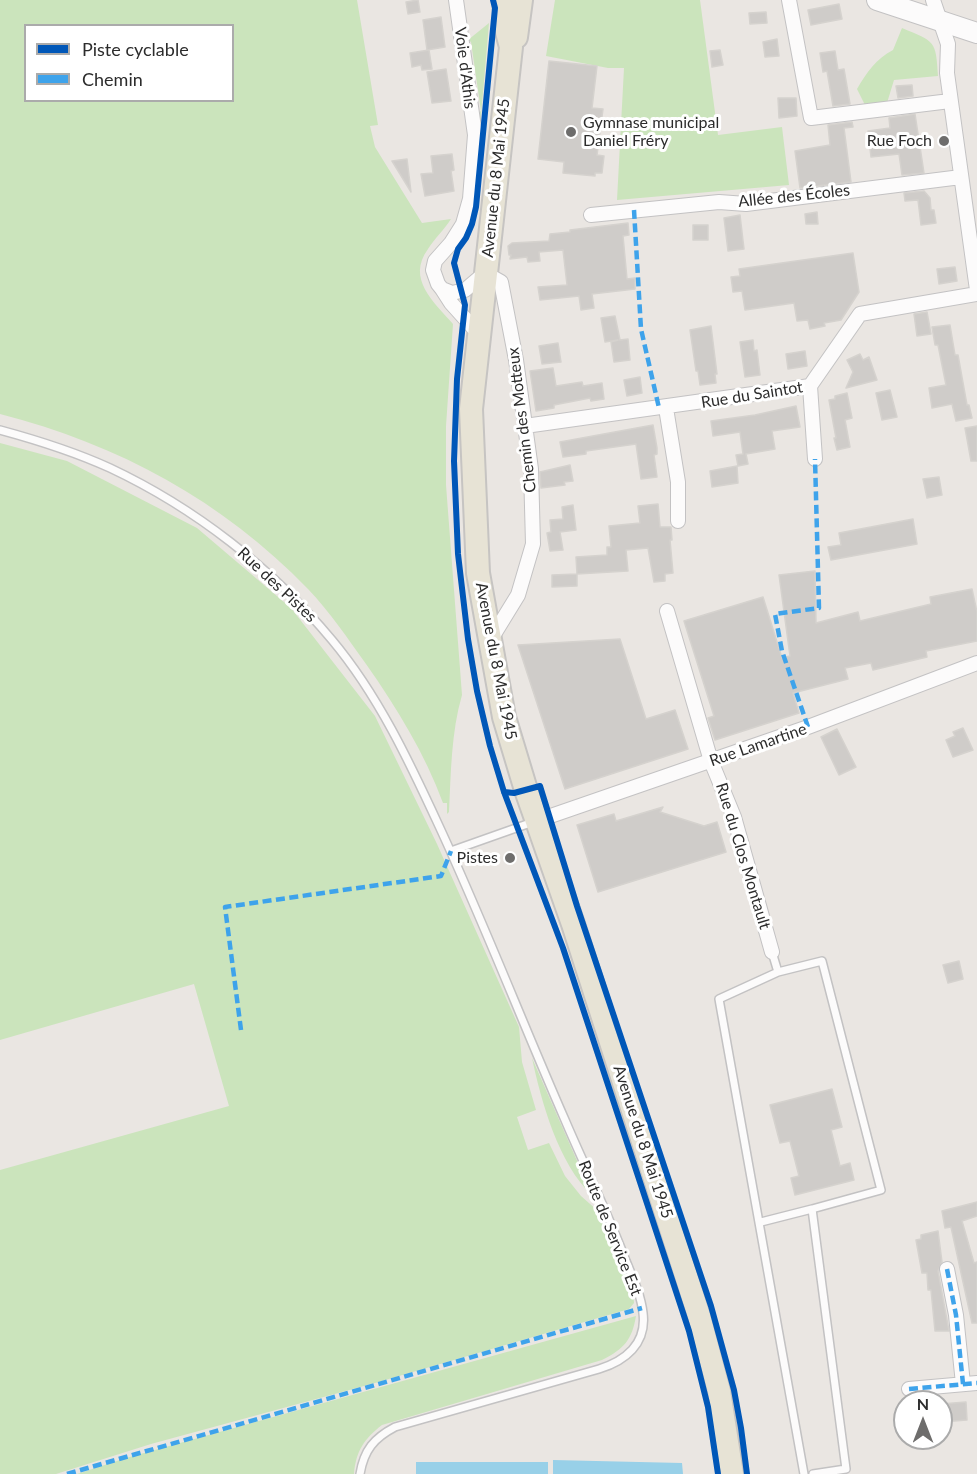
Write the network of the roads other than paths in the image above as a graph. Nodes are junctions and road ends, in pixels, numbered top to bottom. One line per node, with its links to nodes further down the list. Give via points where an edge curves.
1 (456, 0): 14 (street, Voie d'Athis, via 475,135 470,199 463,224 435,261 433,270)
2 (504, 0): 9 (main road, Avenue du 8 Mai 1945)
3 (521, 0): 9 (main road, Avenue du 8 Mai 1945, via 519,26)
4 (789, 0): 10 (street, via 811,118)
5 (877, 0): 7 (main road)
6 (933, 0): 7 (street)
7 (938, 20): 8 (main road); 10 (street, via 948,44)
8 (977, 33)
9 (511, 47): 13 (main road, Avenue du 8 Mai 1945)
10 (950, 101): 11 (street)
11 (961, 177): 12 (street, Allée des Écoles, via 746,204 719,202); 15 (street)
12 (591, 215)
13 (485, 273): 14 (street, via 462,291); 16 (main road, Avenue du 8 Mai 1945); 19 (street, Chemin des Motteux, via 501,282)
14 (442, 289): 16 (street)
15 (977, 292): 17 (street, Rue du Saintot, via 860,314)
16 (478, 333): 24 (main road, Avenue du 8 Mai 1945, via 471,409 472,473 478,573)
17 (810, 386): 18 (street, Rue du Saintot); 21 (street)
18 (666, 408): 19 (street, Rue du Saintot); 22 (street, via 678,482)
19 (525, 426): 24 (street, Chemin des Motteux, via 531,469 533,544 518,596)
20 (0, 430): 28 (lane, Rue des Pistes, via 66,450 150,489 225,538 277,581 334,642 374,699 406,755)
21 (815, 459)
22 (678, 521)
23 (667, 611): 26 (street, Rue du Clos Montault)
24 (490, 640): 27 (main road, Avenue du 8 Mai 1945, via 504,717)
25 (977, 663): 26 (street, Rue Lamartine)
26 (711, 761): 27 (street, Rue Lamartine); 29 (street, Rue du Clos Montault, via 734,817)
27 (536, 820): 28 (lane); 36 (main road, Avenue du 8 Mai 1945, via 699,1316 719,1391)
28 (451, 852): 37 (lane, Route de Service Est, via 618,1240 639,1295 643,1330 635,1348 615,1364 385,1432 367,1449)
29 (772, 952): 30 (lane)
30 (778, 972): 31 (lane, via 822,961 881,1190); 32 (lane, via 719,999)
31 (812, 1209): 32 (lane); 39 (lane, via 846,1469)
32 (761, 1222): 38 (lane)
33 (947, 1269): 34 (street)
34 (970, 1383): 35 (street)
35 (909, 1389)
36 (731, 1467)
37 (360, 1474)
38 (804, 1474)
39 (813, 1474)

